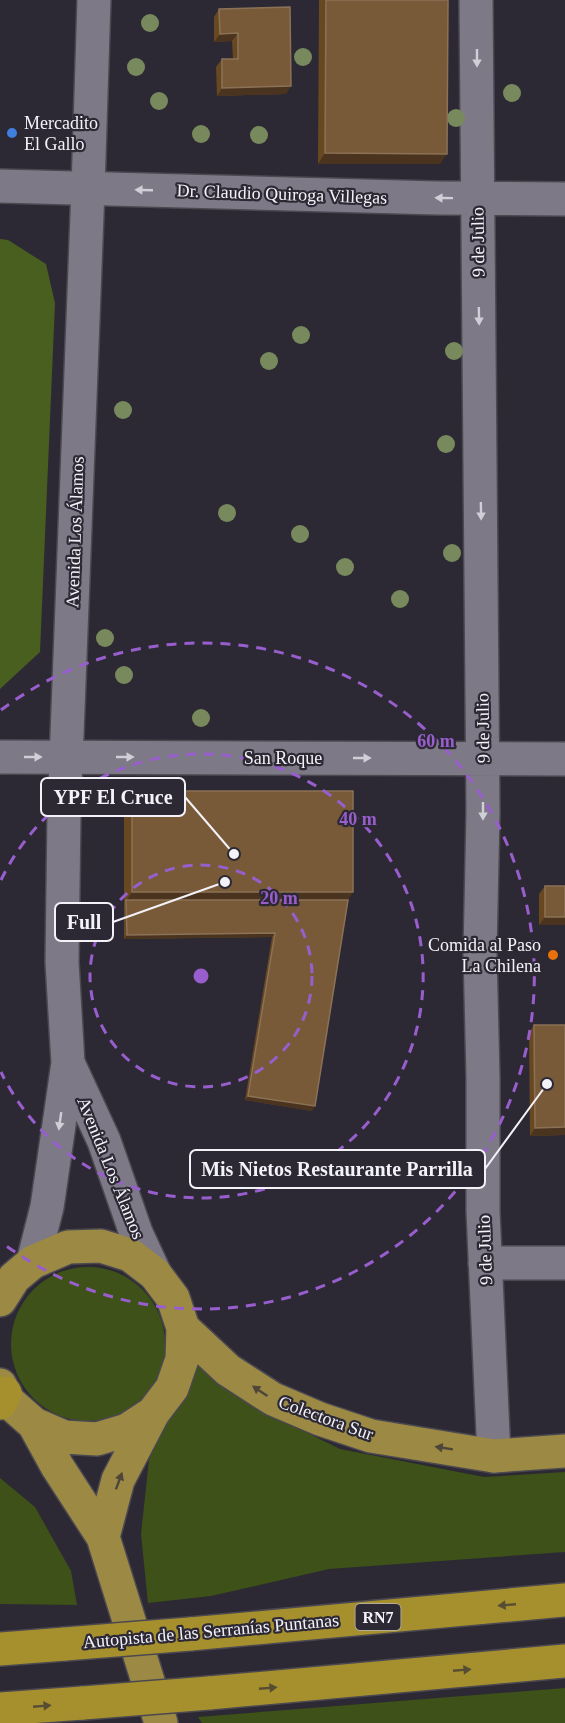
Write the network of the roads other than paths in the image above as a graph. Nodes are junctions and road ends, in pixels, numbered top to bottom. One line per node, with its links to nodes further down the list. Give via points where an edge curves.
1 (94, 0): 4 (street, Avenida Los Álamos)
2 (476, 0): 5 (street, 9 de Julio, one-way to 5)
3 (0, 186): 4 (street, Dr. Claudio Quiroga Villegas)
4 (88, 189): 5 (street, Dr. Claudio Quiroga Villegas, one-way to 4); 8 (street, Avenida Los Álamos)
5 (478, 199): 6 (street, Dr. Claudio Quiroga Villegas); 9 (street, 9 de Julio, one-way to 9)
6 (565, 199)
7 (0, 757): 8 (street, San Roque, one-way to 8)
8 (66, 757): 9 (street, San Roque, one-way to 9); 11 (street, Avenida Los Álamos, via 62,962)
9 (483, 759): 10 (street, San Roque); 12 (street, 9 de Julio, one-way to 12, via 480,953)
10 (565, 759)
11 (68, 1063): 14 (street, Avenida Los Álamos, via 104,1141 136,1233); 15 (street, Avenida Los Álamos, one-way to 15, via 47,1207)
12 (486, 1263): 13 (street); 21 (street, 9 de Julio)
13 (565, 1263)
14 (155, 1274): 15 (main road, via 130,1255 101,1246 68,1246); 16 (main road, via 173,1298)
15 (12, 1280)
16 (183, 1328): 18 (main road, via 182,1359 172,1388); 21 (main road, Colectora Sur, one-way to 16, via 371,1436 291,1407 228,1370)
17 (2, 1393): 19 (main road)
18 (153, 1413): 19 (main road, via 127,1430 97,1438 64,1437); 22 (main road, one-way to 18, via 118,1480)
19 (34, 1424): 22 (main road)
20 (565, 1451): 21 (main road, Colectora Sur)
21 (494, 1456)
22 (103, 1537): 27 (main road)
23 (565, 1600): 24 (highway, Autopista de las Serranías Puntanas / RN7, one-way to 24, bridge)
24 (0, 1649)
25 (565, 1661): 26 (highway, one-way to 25, bridge)
26 (0, 1709)
27 (161, 1723)

